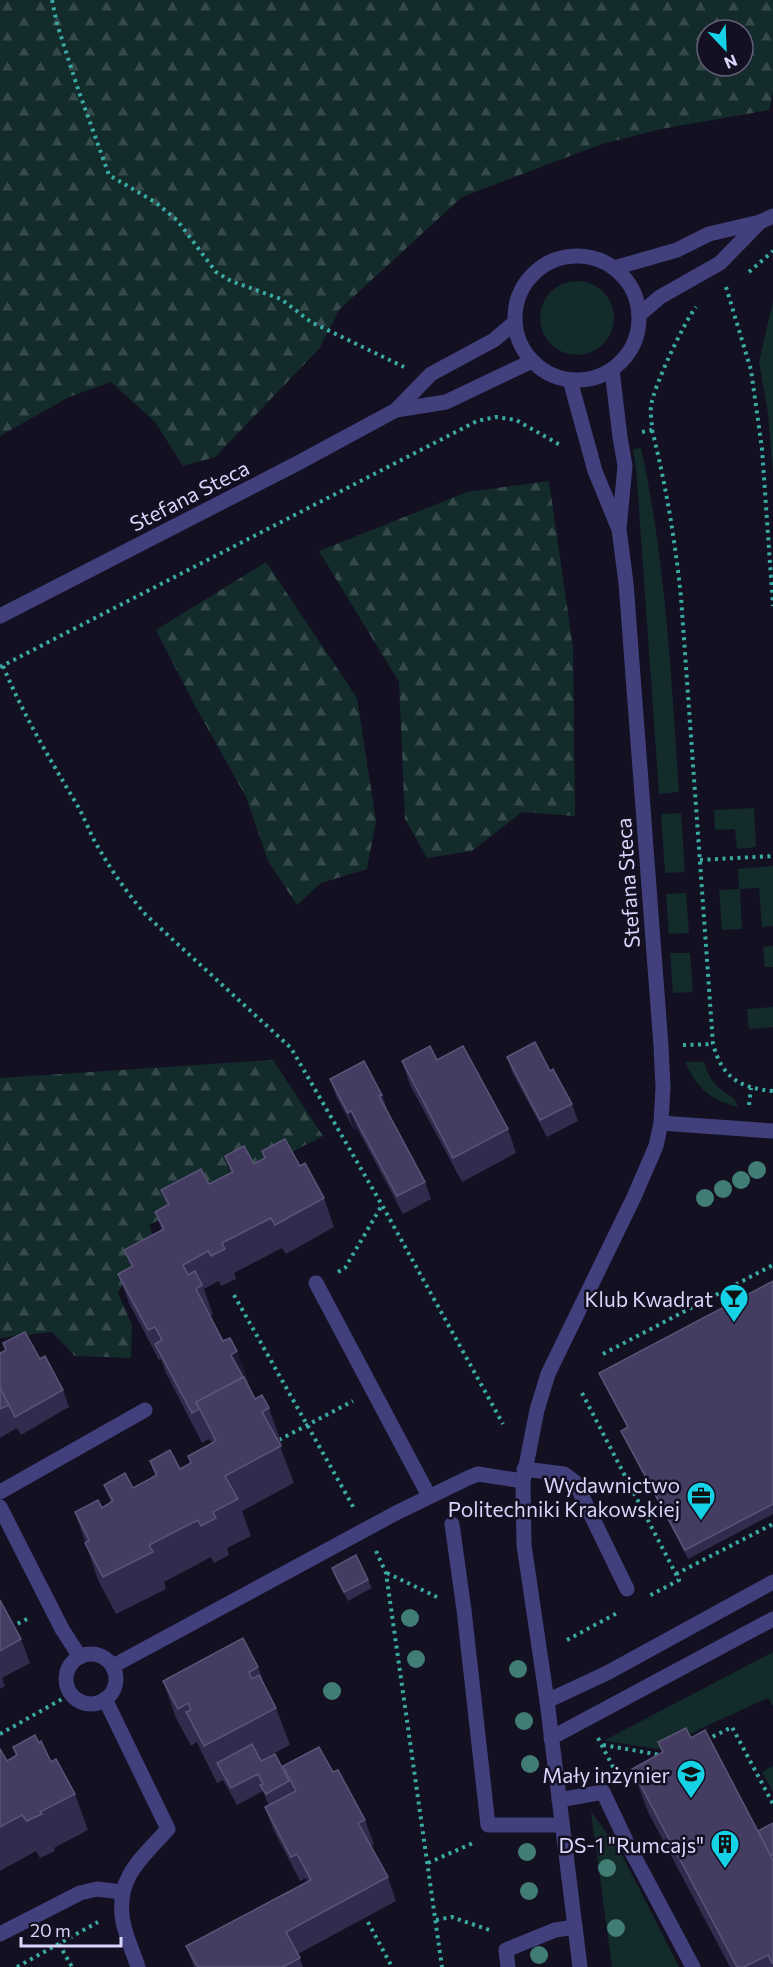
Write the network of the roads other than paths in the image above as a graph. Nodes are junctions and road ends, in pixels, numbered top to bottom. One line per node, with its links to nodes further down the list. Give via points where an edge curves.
1 (766, 219): 2 (street, via 709,234 677,250); 3 (street, via 720,263 660,297)
2 (614, 268): 3 (street, via 636,297); 4 (street, via 597,259 557,259 539,269 525,284 517,302)
3 (639, 315): 6 (street, via 637,336 627,356)
4 (515, 322): 5 (street, via 523,350); 8 (street, Stefana Steca, via 494,340 431,375)
5 (532, 361): 7 (street, via 549,374); 8 (street, Stefana Steca, via 446,402)
6 (612, 370): 7 (street, via 598,377); 9 (street, Stefana Steca, via 625,466)
7 (570, 380): 9 (street, Stefana Steca, via 595,471)
8 (396, 410): 10 (street, Stefana Steca)
9 (619, 529): 11 (street, Stefana Steca, via 661,1046)
10 (0, 616)
11 (661, 1123): 12 (street); 15 (street, Stefana Steca, via 656,1146 634,1197 548,1374)
12 (773, 1131)
13 (316, 1283): 17 (street)
14 (145, 1410): 16 (street)
15 (524, 1475): 17 (street, via 478,1474); 21 (street, via 564,1474 575,1482); 26 (street, Stefana Steca, via 524,1545)
16 (0, 1492)
17 (429, 1496): 24 (street)
18 (0, 1507): 23 (street)
19 (452, 1524): 29 (street, via 488,1825)
20 (773, 1582): 26 (street, via 607,1673)
21 (627, 1589)
22 (773, 1619): 27 (street)
23 (80, 1657): 24 (street, via 98,1655); 25 (street, via 66,1676 71,1694 93,1704)
24 (113, 1666): 25 (street, via 116,1684)
25 (105, 1699): 30 (street, via 168,1829 128,1876)
26 (547, 1701): 27 (street, Stefana Steca)
27 (551, 1738): 28 (street, Stefana Steca)
28 (559, 1800): 29 (street, Stefana Steca); 36 (street, via 603,1792)
29 (562, 1825): 31 (street, Stefana Steca)
30 (122, 1892): 32 (street, via 97,1889 72,1896); 33 (street, via 123,1922)
31 (575, 1927): 34 (street, via 555,1930 506,1950); 35 (street, Stefana Steca)
32 (0, 1934)
33 (138, 1967)
34 (508, 1967)
35 (580, 1967)
36 (693, 1967)

